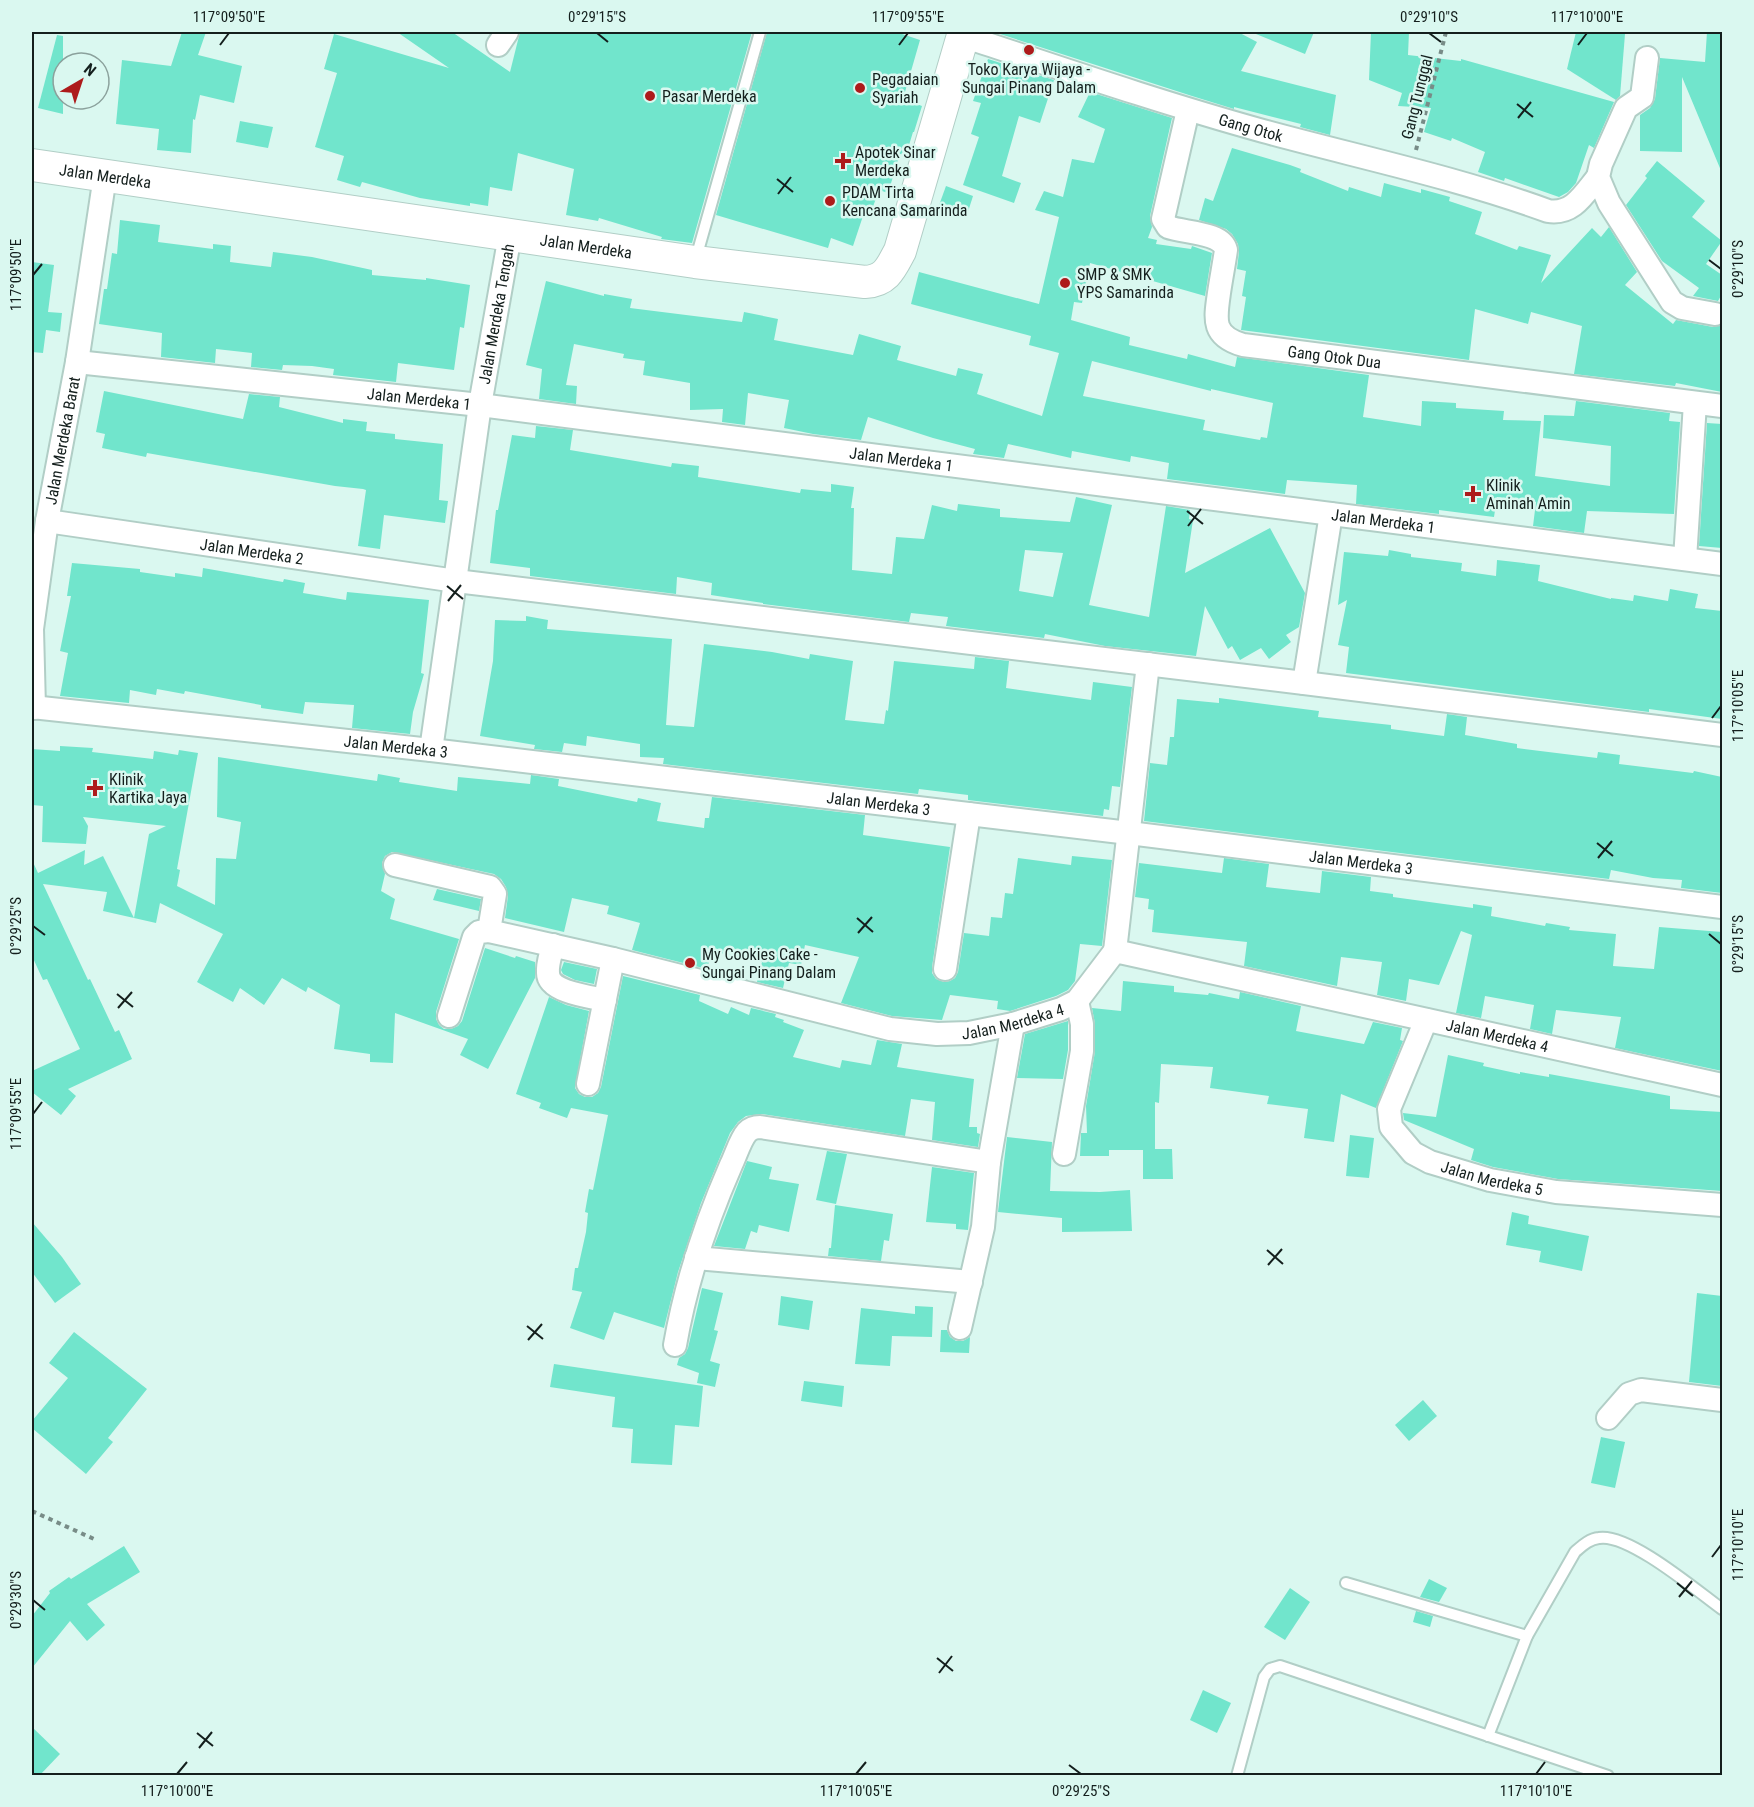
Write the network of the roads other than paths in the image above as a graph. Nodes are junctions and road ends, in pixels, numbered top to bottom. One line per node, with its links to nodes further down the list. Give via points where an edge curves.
1 (760, 32): 9 (lane)
2 (964, 34): 4 (street, Gang Otok); 9 (street, Jalan Merdeka, via 900,251 887,275 875,282 865,282)
3 (1647, 58): 7 (street, via 1642,97 1626,108 1600,164)
4 (1188, 110): 7 (street, Gang Otok, via 1411,168 1559,213 1579,200); 12 (street, Gang Otok Dua, via 1163,219 1168,228 1216,238 1224,244 1215,317 1221,333 1230,341)
5 (32, 165): 6 (street, Jalan Merdeka)
6 (105, 176): 8 (street, Jalan Merdeka); 11 (street, Jalan Merdeka Barat)
7 (1598, 177): 10 (street, via 1609,203 1672,302 1682,308)
8 (510, 235): 9 (street, Jalan Merdeka); 13 (street, Jalan Merdeka Tengah)
9 (695, 262)
10 (1715, 314)
11 (77, 362): 13 (street, Jalan Merdeka 1); 16 (street, Jalan Merdeka Barat)
12 (1695, 403): 14 (street, Gang Otok Dua); 17 (street)
13 (480, 405): 15 (street, Jalan Merdeka 1); 19 (street, Jalan Merdeka Tengah)
14 (1722, 406)
15 (1331, 514): 17 (street, Jalan Merdeka 1); 22 (street)
16 (47, 521): 19 (street, Jalan Merdeka 2); 20 (street, Jalan Merdeka Barat)
17 (1684, 559): 18 (street, Jalan Merdeka 1)
18 (1722, 564)
19 (456, 581): 21 (street, Jalan Merdeka 2); 25 (street, Jalan Merdeka Tengah)
20 (32, 628): 23 (street, Jalan Merdeka Barat)
21 (1148, 664): 22 (street, Jalan Merdeka 2); 27 (street)
22 (1304, 682): 24 (street, Jalan Merdeka 2)
23 (33, 707): 25 (street, Jalan Merdeka 3)
24 (1722, 735)
25 (431, 750): 26 (street, Jalan Merdeka 3)
26 (969, 814): 27 (street, Jalan Merdeka 3); 34 (street)
27 (1129, 832): 29 (street, Jalan Merdeka 3); 32 (street)
28 (395, 866): 30 (street, via 490,887 495,894)
29 (1722, 907)
30 (489, 931): 31 (street, Jalan Merdeka 4); 37 (street, via 474,937)
31 (553, 945): 33 (street, Jalan Merdeka 4); 35 (street, via 548,972 552,982 562,989)
32 (1114, 951): 36 (street, Jalan Merdeka 4); 38 (street, Jalan Merdeka 4)
33 (613, 959): 35 (street); 39 (street, Jalan Merdeka 4, via 890,1029 969,1033)
34 (945, 969)
35 (605, 1000): 40 (street)
36 (1077, 1001): 39 (street, Jalan Merdeka 4); 42 (street, via 1082,1051)
37 (449, 1016)
38 (1426, 1020): 41 (street, Jalan Merdeka 4); 44 (street, Jalan Merdeka 5, via 1389,1109 1391,1127 1413,1153 1490,1180 1556,1192)
39 (1013, 1024): 43 (street)
40 (588, 1084)
41 (1722, 1085)
42 (1064, 1154)
43 (989, 1162): 45 (street, via 751,1128 720,1191); 46 (street, via 983,1227)
44 (1722, 1205)
45 (696, 1258): 46 (street); 48 (street)
46 (970, 1282): 47 (street)
47 (960, 1328)
48 (675, 1345)
49 (1722, 1400): 50 (street, via 1641,1390 1629,1394)
50 (1608, 1418)
51 (1346, 1583): 53 (lane)
52 (1722, 1609): 53 (lane, via 1638,1549 1622,1541 1598,1538 1575,1552)
53 (1527, 1636): 54 (lane)
54 (1488, 1736): 55 (lane, via 1287,1668 1274,1667 1264,1677); 56 (lane)
55 (1237, 1776)
56 (1608, 1776)

